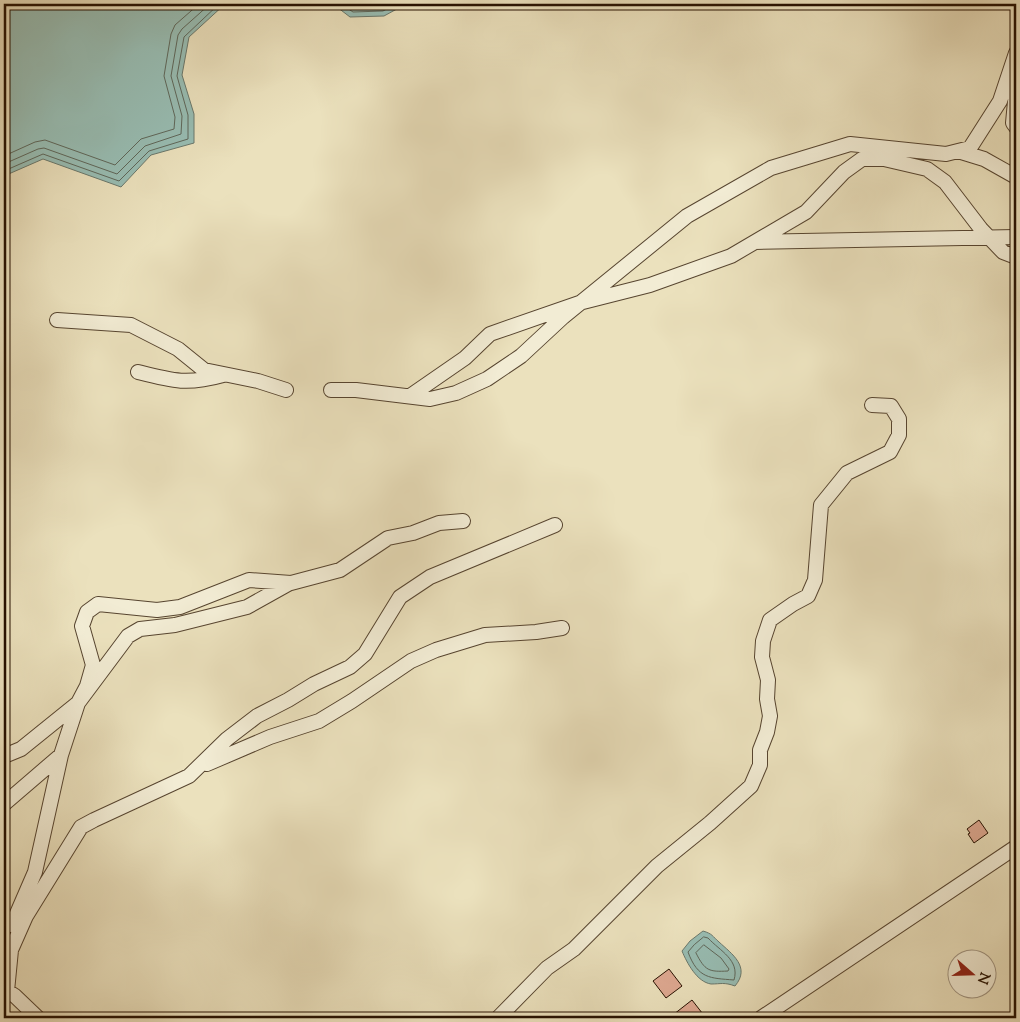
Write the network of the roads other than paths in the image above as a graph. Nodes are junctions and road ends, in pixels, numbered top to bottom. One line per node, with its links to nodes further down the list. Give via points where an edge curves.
1 (1016, 53): 4 (lane, via 1000,101 970,148)
2 (1016, 91): 3 (lane)
3 (1016, 127)
4 (958, 151): 5 (lane, via 946,154); 6 (lane, via 984,159)
5 (864, 153): 7 (lane, via 927,169 945,182); 9 (lane, via 806,212); 11 (lane, via 850,144 771,168 687,216)
6 (1016, 177)
7 (989, 237): 8 (lane); 9 (lane); 10 (lane, via 1003,252)
8 (1016, 238)
9 (754, 242): 11 (lane, via 731,256 659,282)
10 (1016, 257)
11 (579, 303): 17 (lane, via 490,334 464,358); 17 (lane, via 521,356 487,379 456,393 430,399)
12 (57, 320): 14 (lane, via 131,325 178,348 204,370)
13 (138, 372): 14 (lane, via 175,382 202,381)
14 (226, 374): 15 (lane)
15 (286, 390)
16 (331, 390): 17 (lane)
17 (410, 396)
18 (872, 405): 32 (lane, via 891,406 899,419 900,435 890,452 847,473 821,505 815,580 808,596 770,620 762,657 768,680 770,716 760,750 760,765 751,786 657,866 574,949 547,968)
19 (463, 521): 21 (lane, via 439,523 388,538 340,570)
20 (555, 525): 26 (lane, via 430,577 400,596 365,654 350,668 258,716 227,739)
21 (291, 583): 23 (lane, via 247,607 175,626 140,629 128,636); 23 (lane, via 248,580 180,607 156,610 98,604 87,612 82,626 93,665)
22 (562, 628): 26 (lane, via 484,635 436,650 411,661 319,721 270,737)
23 (78, 702): 24 (lane); 25 (lane, via 21,749)
24 (61, 755): 27 (lane); 29 (lane, via 36,872 12,925)
25 (4, 756)
26 (199, 768): 29 (lane, via 189,776 81,827 26,916)
27 (4, 804)
28 (1016, 847): 33 (lane)
29 (11, 950): 30 (lane)
30 (6, 990): 31 (lane)
31 (38, 1018)
32 (498, 1018)
33 (761, 1018)

